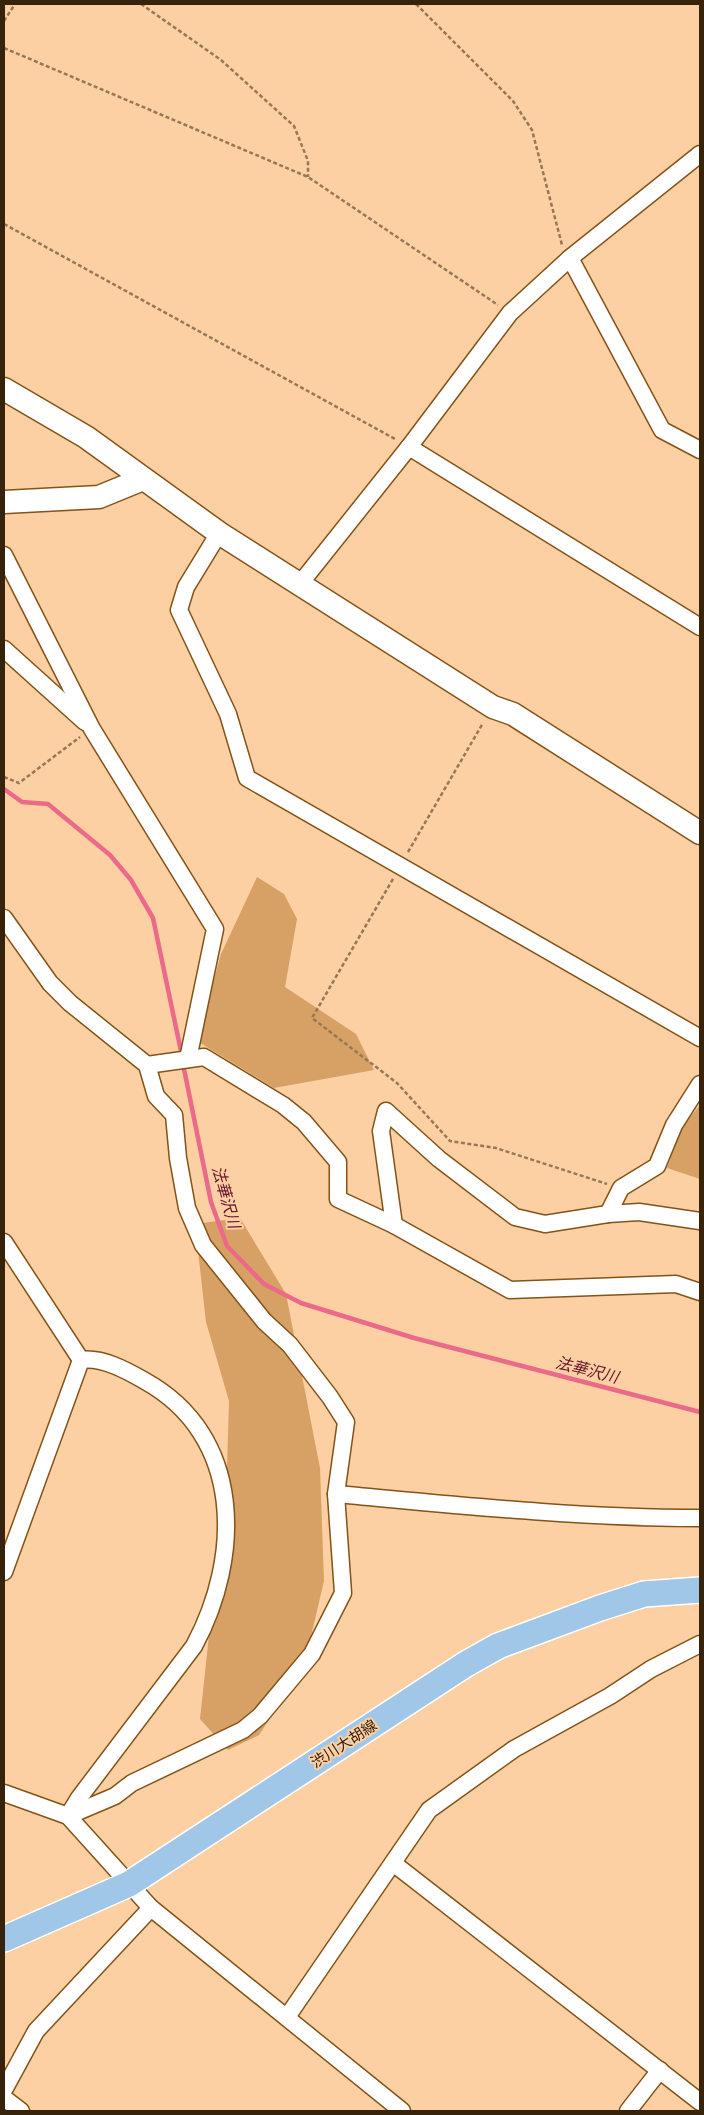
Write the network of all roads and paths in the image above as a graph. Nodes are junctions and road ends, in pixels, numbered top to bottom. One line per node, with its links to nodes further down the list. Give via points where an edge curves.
1 (15, 4): 4 (path)
2 (141, 4): 7 (path, via 221,60 294,126 308,161)
3 (416, 4): 9 (path, via 513,100 532,130 563,248)
4 (4, 21)
5 (4, 48): 7 (path)
6 (700, 154): 9 (street)
7 (308, 176): 10 (path)
8 (4, 224): 12 (path)
9 (570, 258): 10 (street); 13 (street, via 662,430)
10 (510, 313): 12 (street)
11 (4, 389): 14 (street, via 86,437)
12 (410, 447): 18 (street); 19 (street)
13 (700, 450)
14 (143, 479): 15 (street, via 100,497); 16 (street)
15 (4, 502)
16 (219, 533): 18 (street); 28 (street, via 186,587 179,610 228,714 247,778)
17 (4, 555): 22 (street)
18 (299, 584): 21 (street)
19 (700, 627)
20 (4, 649): 22 (street)
21 (493, 707): 24 (street, via 513,714); 25 (path)
22 (92, 729): 23 (path, via 19,783); 29 (street, via 215,929)
23 (4, 778)
24 (700, 832)
25 (407, 854)
26 (397, 871): 32 (path, via 312,1018 396,1083 450,1142 496,1148)
27 (4, 918): 30 (street, via 50,983)
28 (700, 1038)
29 (188, 1059): 30 (street); 35 (street, via 204,1057 276,1100 304,1122 338,1162 338,1199)
30 (147, 1065): 39 (street, via 156,1096 174,1115 187,1208 203,1245 264,1321 290,1345 346,1422)
31 (700, 1084): 32 (street, via 674,1125 658,1166)
32 (620, 1188): 33 (street)
33 (608, 1214): 34 (street, via 638,1212); 35 (street, via 545,1224 515,1217 439,1159 386,1111 381,1132)
34 (700, 1221)
35 (394, 1225): 37 (street, via 510,1290 676,1284)
36 (4, 1242): 38 (street)
37 (700, 1292)
38 (80, 1360): 41 (street); 45 (street, via 90,1359 135,1375 156,1387 195,1422 213,1452 222,1481 226,1522 223,1567 208,1620 194,1646)
39 (336, 1494): 40 (street, via 542,1512); 45 (street, via 343,1593 312,1654 289,1682 260,1716 243,1730 132,1783 115,1796)
40 (700, 1518)
41 (4, 1572)
42 (700, 1590): 47 (main road, 渋川大胡線, via 644,1594 498,1646)
43 (700, 1644): 46 (street, via 514,1748 429,1810)
44 (4, 1793): 45 (street)
45 (68, 1816): 47 (street)
46 (393, 1863): 50 (street); 51 (street)
47 (130, 1884): 48 (street); 49 (main road, 渋川大胡線)
48 (151, 1908): 50 (street); 52 (street, via 36,2031)
49 (4, 1939)
50 (287, 2016): 56 (street)
51 (660, 2070): 54 (street); 57 (street)
52 (4, 2090)
53 (4, 2098): 55 (street)
54 (700, 2102)
55 (21, 2111)
56 (402, 2111)
57 (628, 2111)

